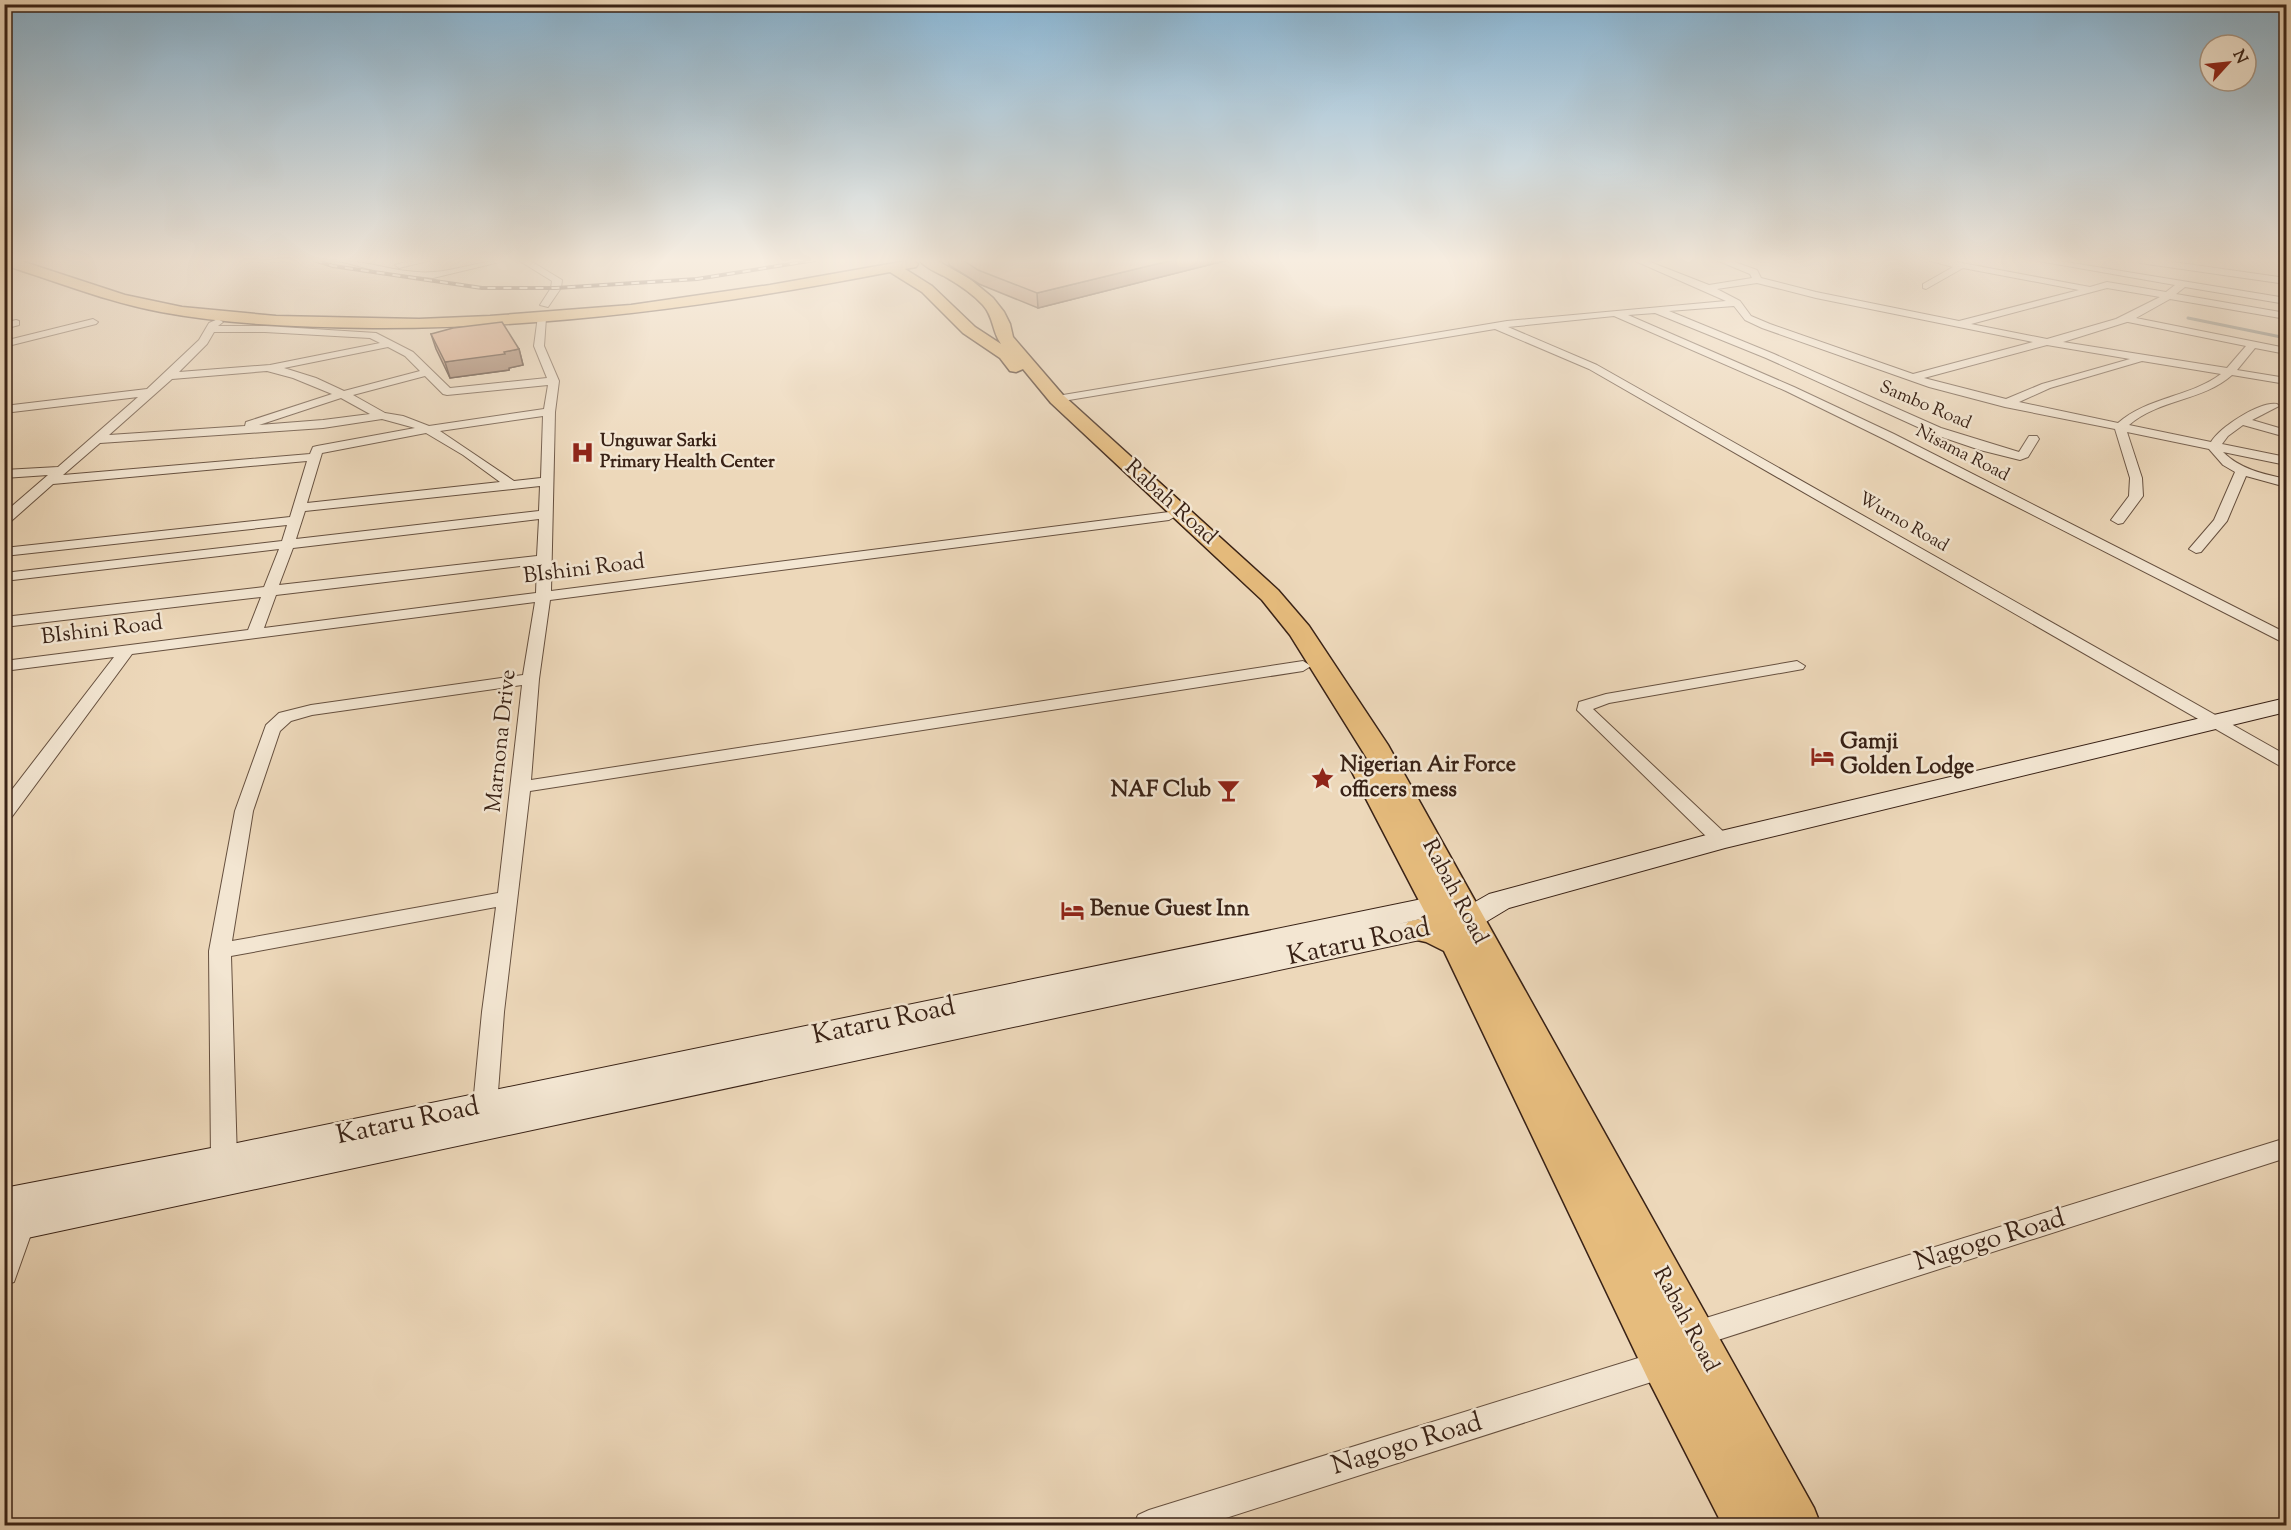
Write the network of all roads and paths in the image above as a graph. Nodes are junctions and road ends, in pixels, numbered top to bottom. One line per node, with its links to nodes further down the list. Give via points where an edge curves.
1 (55, 331): 16 (street)
2 (209, 331): 25 (street)
3 (302, 331): 17 (street, via 363,333)
4 (541, 331): 28 (street, via 539,346)
5 (972, 331): 19 (main road)
6 (1003, 331): 19 (main road)
7 (1464, 331): 33 (street)
8 (1510, 331): 77 (street, Wurno Road, via 1593,367)
9 (1659, 331): 70 (street, Nisama Road, via 1890,437)
10 (1708, 331): 45 (street, Sambo Road, via 1937,431 1983,447 2020,456)
11 (1781, 331): 26 (street)
12 (1995, 331): 15 (street)
13 (2084, 331): 15 (street)
14 (2190, 331): 18 (street)
15 (2046, 342): 21 (street); 26 (street)
16 (4, 344)
17 (390, 344): 22 (street); 23 (street, via 409,354)
18 (2253, 344): 20 (street); 24 (street)
19 (1005, 346): 33 (main road, Rabah Road); 58 (main road, Rabah Road, via 1046,401)
20 (2286, 351)
21 (2145, 358): 24 (street); 34 (street, via 2046,386)
22 (267, 368): 25 (street); 27 (street)
23 (427, 372): 28 (street, via 447,392); 32 (street)
24 (2230, 372): 29 (street); 40 (street, via 2213,384 2132,415)
25 (169, 376): 31 (street)
26 (1912, 378): 34 (street)
27 (310, 381): 30 (street); 32 (street)
28 (554, 381): 37 (street, Marnona Drive)
29 (2286, 381)
30 (289, 389)
31 (151, 392): 36 (street); 44 (street)
32 (343, 394): 38 (street); 41 (street, via 260,419)
33 (1057, 399): 83 (main road, Rabah Road, via 1288,615 1374,745)
34 (2005, 404): 40 (street)
35 (2273, 406): 39 (street)
36 (4, 410)
37 (549, 412): 42 (street); 53 (street, Marnona Drive)
38 (382, 416): 41 (street); 42 (street)
39 (2241, 422): 43 (street); 46 (street, via 2218,438)
40 (2120, 427): 46 (street); 60 (street, via 2136,478 2136,496)
41 (242, 430): 44 (street)
42 (425, 430): 47 (street, via 317,450); 55 (street, via 453,444)
43 (2286, 434)
44 (99, 439): 49 (street)
45 (2033, 439)
46 (2214, 447): 48 (street); 50 (street, via 2219,457)
47 (315, 457): 52 (street); 56 (street)
48 (2286, 461)
49 (64, 470): 51 (street); 52 (street)
50 (2242, 471): 54 (street); 62 (street, via 2220,521)
51 (4, 474)
52 (51, 480): 59 (street)
53 (547, 481): 55 (street); 57 (street, Marnona Drive)
54 (2286, 483)
55 (512, 485): 56 (street)
56 (297, 514): 61 (street); 63 (street)
57 (546, 514): 61 (street); 64 (street, Marnona Drive)
58 (1169, 516): 67 (street, BIshini Road); 73 (main road, Rabah Road, via 1252,598)
59 (4, 520)
60 (2118, 520)
61 (288, 543): 65 (street); 66 (street)
62 (2196, 549)
63 (4, 552)
64 (545, 558): 66 (street); 67 (street, Marnona Drive)
65 (4, 577)
66 (270, 590): 68 (street); 69 (street)
67 (543, 597): 69 (street, BIshini Road); 75 (street, Marnona Drive)
68 (4, 622)
69 (254, 634): 71 (street, BIshini Road)
70 (2286, 639)
71 (127, 650): 72 (street, BIshini Road); 80 (street)
72 (4, 666)
73 (1303, 666): 79 (street); 83 (main road, Rabah Road, via 1346,734)
74 (1797, 666): 81 (street, via 1585,706)
75 (531, 679): 79 (street, Marnona Drive); 84 (street, via 285,717 272,729 244,811)
76 (2286, 705): 77 (street, Kataru Road)
77 (2218, 723): 78 (street, Wurno Road); 81 (street, Kataru Road)
78 (2286, 762)
79 (521, 787): 82 (street, Marnona Drive)
80 (4, 814)
81 (1721, 840): 83 (street, Kataru Road)
82 (506, 898): 84 (street); 85 (street, Marnona Drive)
83 (1441, 915): 85 (street, Kataru Road); 88 (street, Kataru Road); 90 (main road, Rabah Road); 91 (main road, Rabah Road)
84 (220, 951): 87 (street)
85 (485, 1106): 87 (street, Kataru Road)
86 (2286, 1148): 90 (street, Nagogo Road)
87 (224, 1160): 88 (street, Kataru Road)
88 (10, 1218): 89 (street)
89 (4, 1273)
90 (1692, 1335): 94 (main road, Rabah Road)
91 (1664, 1364): 92 (street, Nagogo Road); 93 (main road, Rabah Road)
92 (1149, 1526)
93 (1750, 1526)
94 (1796, 1526)

